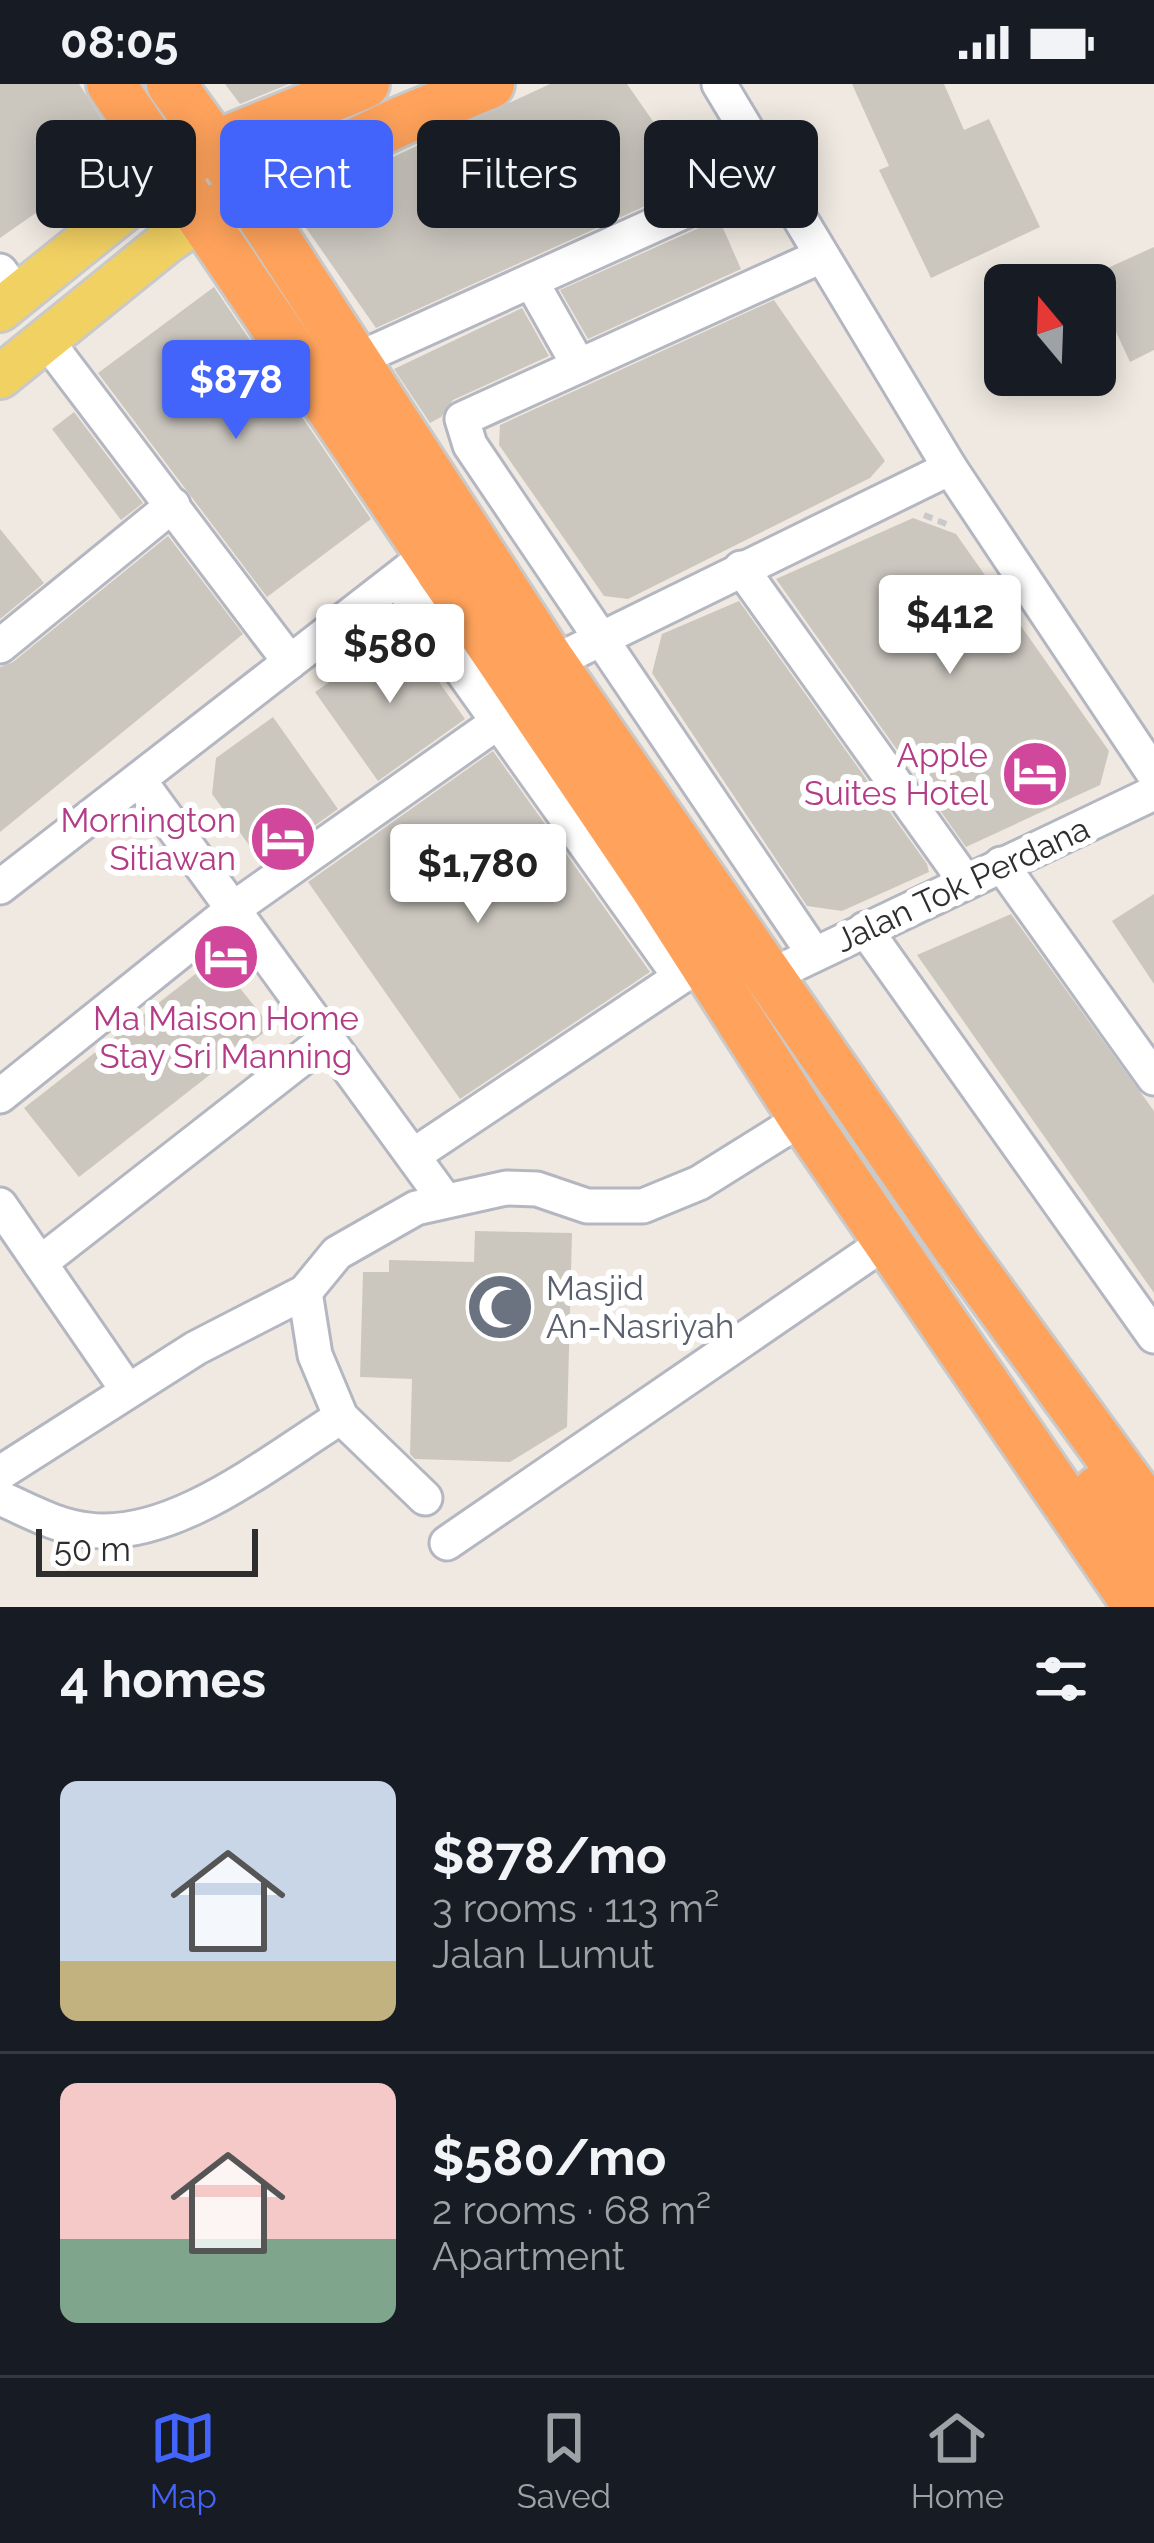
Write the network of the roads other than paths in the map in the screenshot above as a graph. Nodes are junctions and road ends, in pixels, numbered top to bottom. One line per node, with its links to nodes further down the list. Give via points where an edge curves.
1 (111, 84): 6 (highway)
2 (171, 84): 9 (highway)
3 (365, 84): 9 (highway)
4 (490, 84): 8 (highway)
5 (719, 84): 7 (street)
6 (135, 120)
7 (739, 120)
8 (393, 127)
9 (215, 145): 10 (highway); 11 (highway)
10 (220, 152)
11 (196, 157)
12 (220, 207): 14 (highway)
13 (196, 210): 14 (highway)
14 (202, 218): 22 (main road); 28 (highway)
15 (95, 228): 21 (main road)
16 (270, 228): 23 (highway)
17 (648, 228): 20 (street)
18 (802, 228): 19 (street)
19 (819, 257): 24 (street); 26 (street)
20 (531, 281): 23 (street); 24 (street)
21 (6, 293)
22 (46, 340): 25 (main road); 27 (street)
23 (356, 360): 33 (highway)
24 (579, 366): 30 (street, via 463,419 470,445)
25 (0, 376)
26 (950, 468): 29 (street); 35 (street)
27 (173, 506): 31 (street); 32 (street)
28 (413, 567): 32 (street); 34 (street); 44 (highway)
29 (740, 568): 30 (street); 40 (street)
30 (601, 637): 33 (street); 43 (street)
31 (0, 646)
32 (290, 662): 36 (street)
33 (552, 663): 45 (highway)
34 (498, 722): 41 (street); 44 (street)
35 (1154, 774)
36 (139, 780): 39 (street); 41 (street)
37 (1154, 793): 38 (street, Jalan Tok Perdana)
38 (1001, 864): 40 (street, Jalan Tok Perdana); 47 (street)
39 (2, 881)
40 (965, 881): 42 (street, Jalan Tok Perdana)
41 (232, 909): 46 (street); 48 (street)
42 (865, 929): 43 (street, Jalan Tok Perdana); 57 (street)
43 (814, 954): 45 (street, Jalan Tok Perdana)
44 (692, 969): 49 (highway); 50 (street)
45 (770, 976): 54 (highway)
46 (328, 1038): 50 (street); 55 (street)
47 (1154, 1078)
48 (0, 1096)
49 (802, 1118): 51 (street, via 699,1183 643,1206 587,1206 506,1188); 53 (highway)
50 (414, 1155): 51 (street)
51 (444, 1199): 56 (street, via 337,1252)
52 (0, 1205): 55 (street)
53 (887, 1240): 64 (street); 66 (highway)
54 (957, 1247): 63 (highway); 65 (highway, via 1085,1471)
55 (40, 1263): 58 (street)
56 (305, 1292): 58 (street); 59 (street, via 315,1355)
57 (1154, 1336)
58 (128, 1391): 60 (street)
59 (341, 1417): 61 (street, via 155,1526 92,1531 47,1522); 62 (street)
60 (0, 1472)
61 (0, 1498)
62 (425, 1498)
63 (1154, 1517)
64 (447, 1544)
65 (1154, 1572)
66 (1138, 1607)

